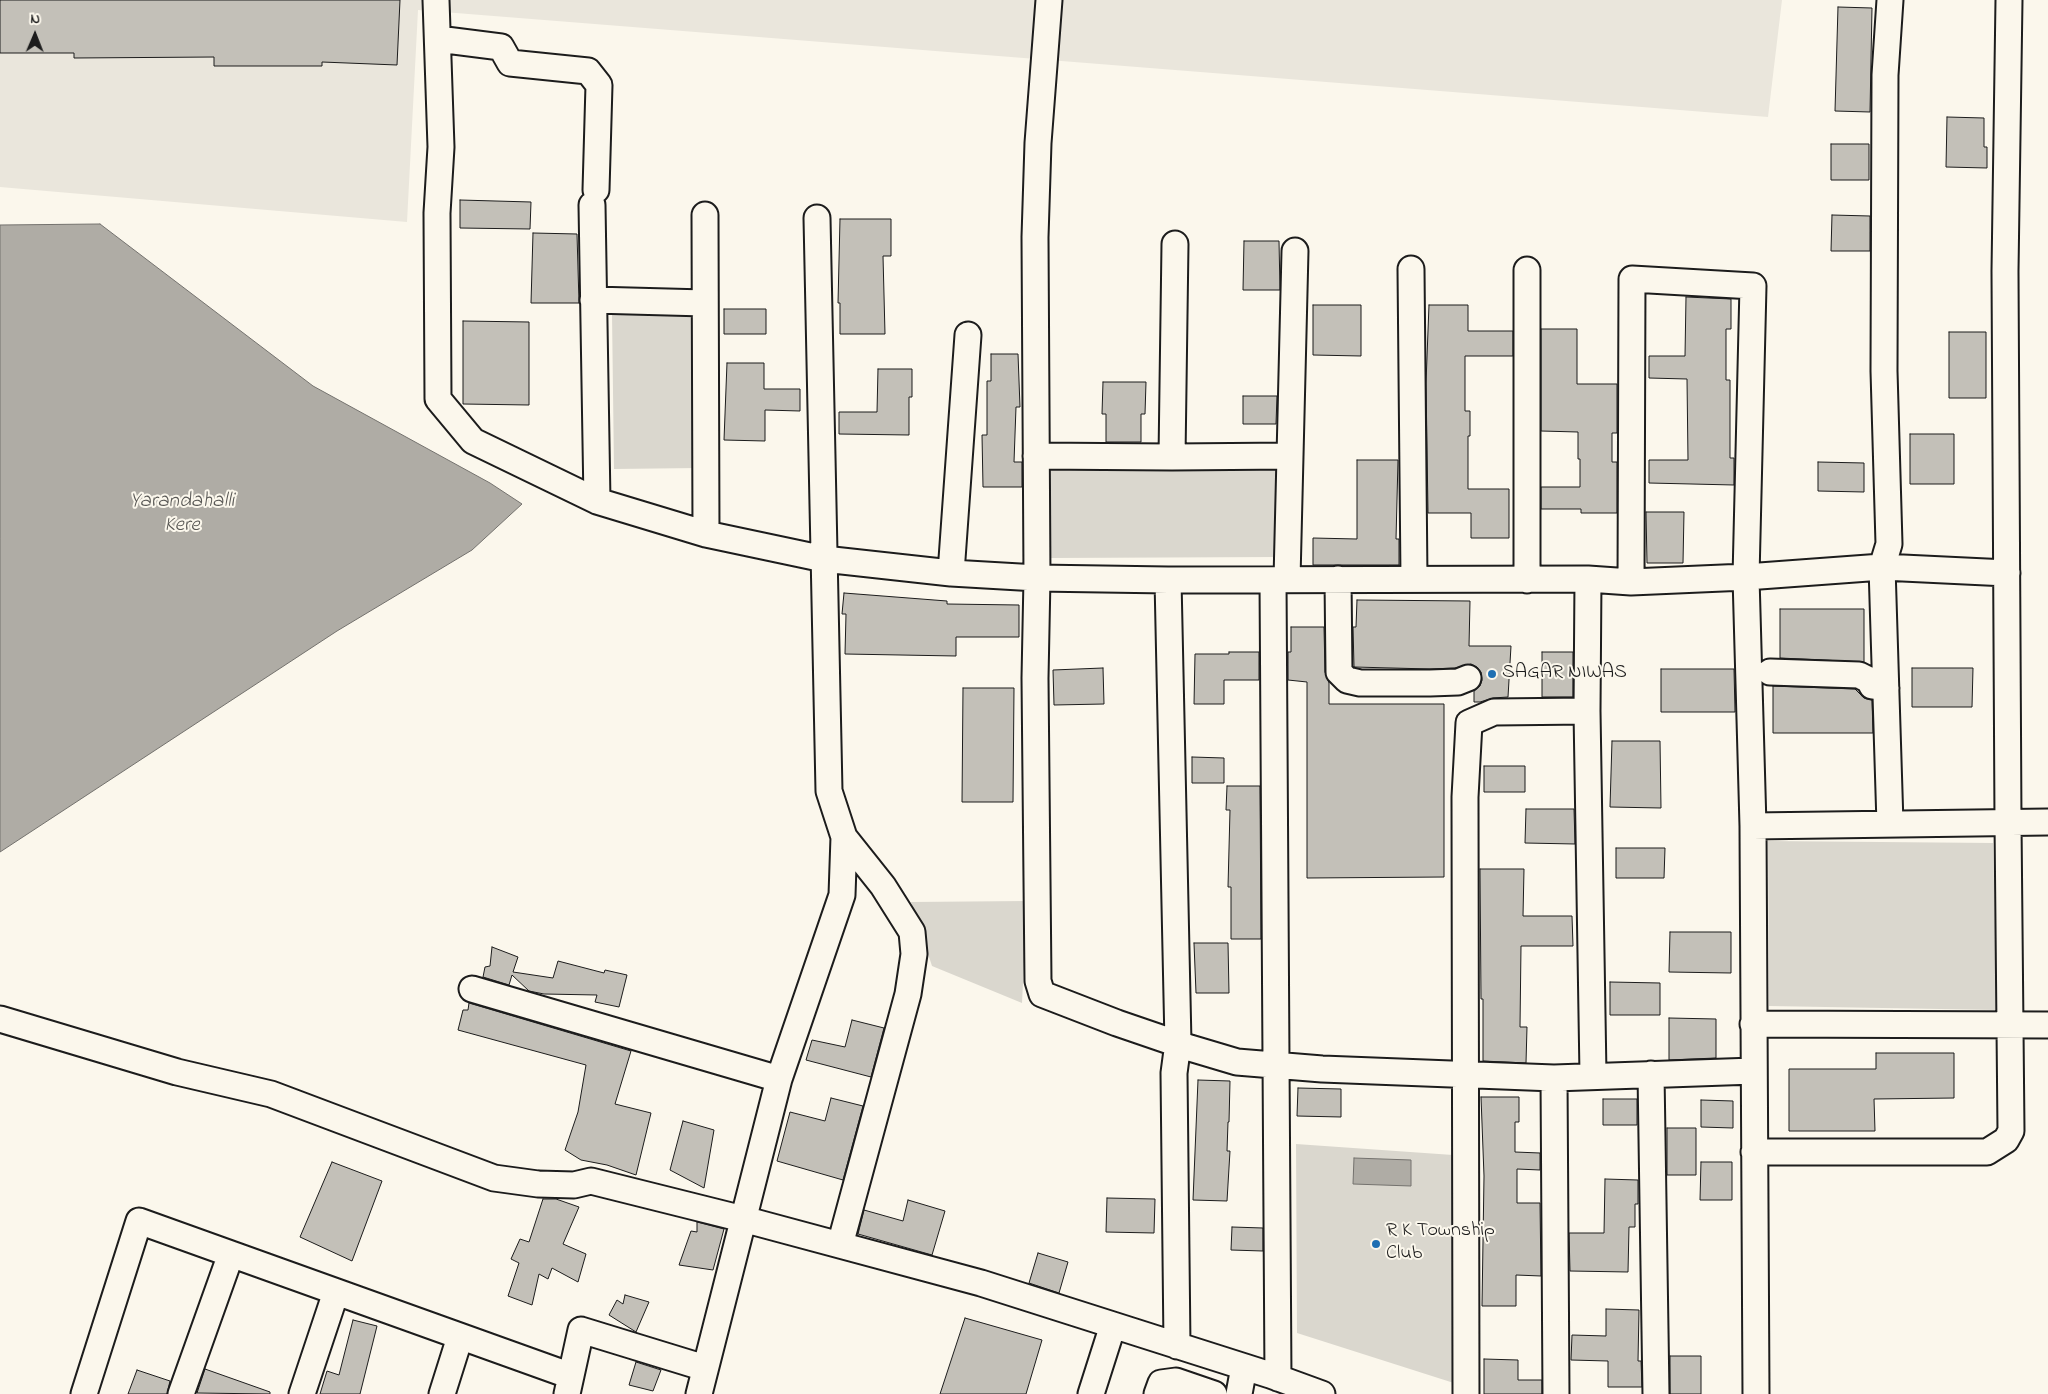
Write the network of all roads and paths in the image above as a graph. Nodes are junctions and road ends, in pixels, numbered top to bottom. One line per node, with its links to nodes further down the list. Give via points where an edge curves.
1 (436, 0): 5 (street)
2 (1049, 0): 15 (street, via 1035,228)
3 (1890, 0): 21 (street, via 1885,74 1884,361 1889,544)
4 (2009, 0): 23 (street)
5 (438, 38): 12 (street, via 501,47 510,63 588,71 599,85); 18 (street, via 441,147 437,213 438,399 473,441)
6 (704, 215): 13 (street)
7 (818, 218): 20 (street)
8 (1175, 244): 16 (street)
9 (1295, 251): 17 (street)
10 (1411, 269): 27 (street)
11 (1527, 270): 31 (street)
12 (593, 300): 13 (street); 18 (street)
13 (705, 303): 19 (street)
14 (968, 335): 22 (street)
15 (1036, 456): 16 (street); 25 (street)
16 (1172, 456): 17 (street)
17 (1290, 456): 30 (street)
18 (597, 501): 19 (street)
19 (706, 534): 20 (street)
20 (824, 559): 22 (street); 41 (street, via 829,791)
21 (1882, 567): 23 (street); 24 (street); 35 (street)
22 (951, 573): 25 (street)
23 (2007, 573): 38 (street)
24 (1746, 577): 32 (street); 32 (street, via 1753,286 1632,279); 40 (street)
25 (1037, 578): 29 (street); 47 (street, via 1038,982 1042,994)
26 (1338, 579): 27 (street); 30 (street); 34 (street, via 1339,672 1347,680 1360,683 1458,682)
27 (1414, 579): 31 (street)
28 (1588, 579): 31 (street); 32 (street); 36 (street)
29 (1168, 580): 30 (street); 47 (street)
30 (1280, 580): 48 (street)
31 (1527, 580)
32 (1631, 582)
33 (1770, 672): 35 (street, via 1859,675 1869,680 1872,686)
34 (1468, 678)
35 (1886, 688): 39 (street)
36 (1586, 711): 50 (street, via 1494,712 1469,723 1466,797); 52 (street)
37 (2048, 822): 38 (street)
38 (2008, 823): 39 (street); 45 (street)
39 (1890, 824): 40 (street)
40 (1753, 826): 44 (street)
41 (844, 837): 54 (street, via 842,895); 57 (street, via 883,886 912,932 914,954 908,994)
42 (472, 989): 54 (street)
43 (0, 1019): 56 (street, via 177,1072 271,1094 494,1178 574,1186 591,1181)
44 (1753, 1024): 45 (street); 49 (street)
45 (2010, 1025): 46 (street); 55 (street, via 2011,1131 2006,1140 1987,1152)
46 (2048, 1025)
47 (1178, 1043): 48 (street, via 1237,1062); 62 (street, via 1174,1073)
48 (1276, 1065): 50 (street); 66 (street)
49 (1754, 1071): 51 (street); 55 (street)
50 (1467, 1074): 53 (street); 78 (street)
51 (1651, 1074): 52 (street); 80 (street)
52 (1592, 1075): 53 (street)
53 (1554, 1078): 79 (street)
54 (779, 1079): 56 (street)
55 (1754, 1152): 81 (street)
56 (743, 1219): 57 (street); 65 (street)
57 (840, 1245): 60 (street, via 981,1284)
58 (231, 1254): 59 (street); 69 (street, via 139,1221); 70 (street)
59 (336, 1292): 61 (street); 71 (street)
60 (1112, 1326): 62 (street); 74 (street)
61 (460, 1336): 67 (street); 72 (street)
62 (1177, 1346): 63 (street)
63 (1205, 1354): 64 (street); 68 (street)
64 (1244, 1367): 66 (street); 76 (street)
65 (706, 1368): 67 (street, via 581,1330); 73 (street)
66 (1278, 1378): 77 (street)
67 (569, 1385)
68 (1206, 1391): 75 (street, via 1176,1381 1161,1383)
69 (84, 1394)
70 (181, 1394)
71 (302, 1394)
72 (442, 1394)
73 (699, 1394)
74 (1091, 1394)
75 (1157, 1394)
76 (1239, 1394)
77 (1322, 1394)
78 (1466, 1394)
79 (1556, 1394)
80 (1656, 1394)
81 (1756, 1394)

